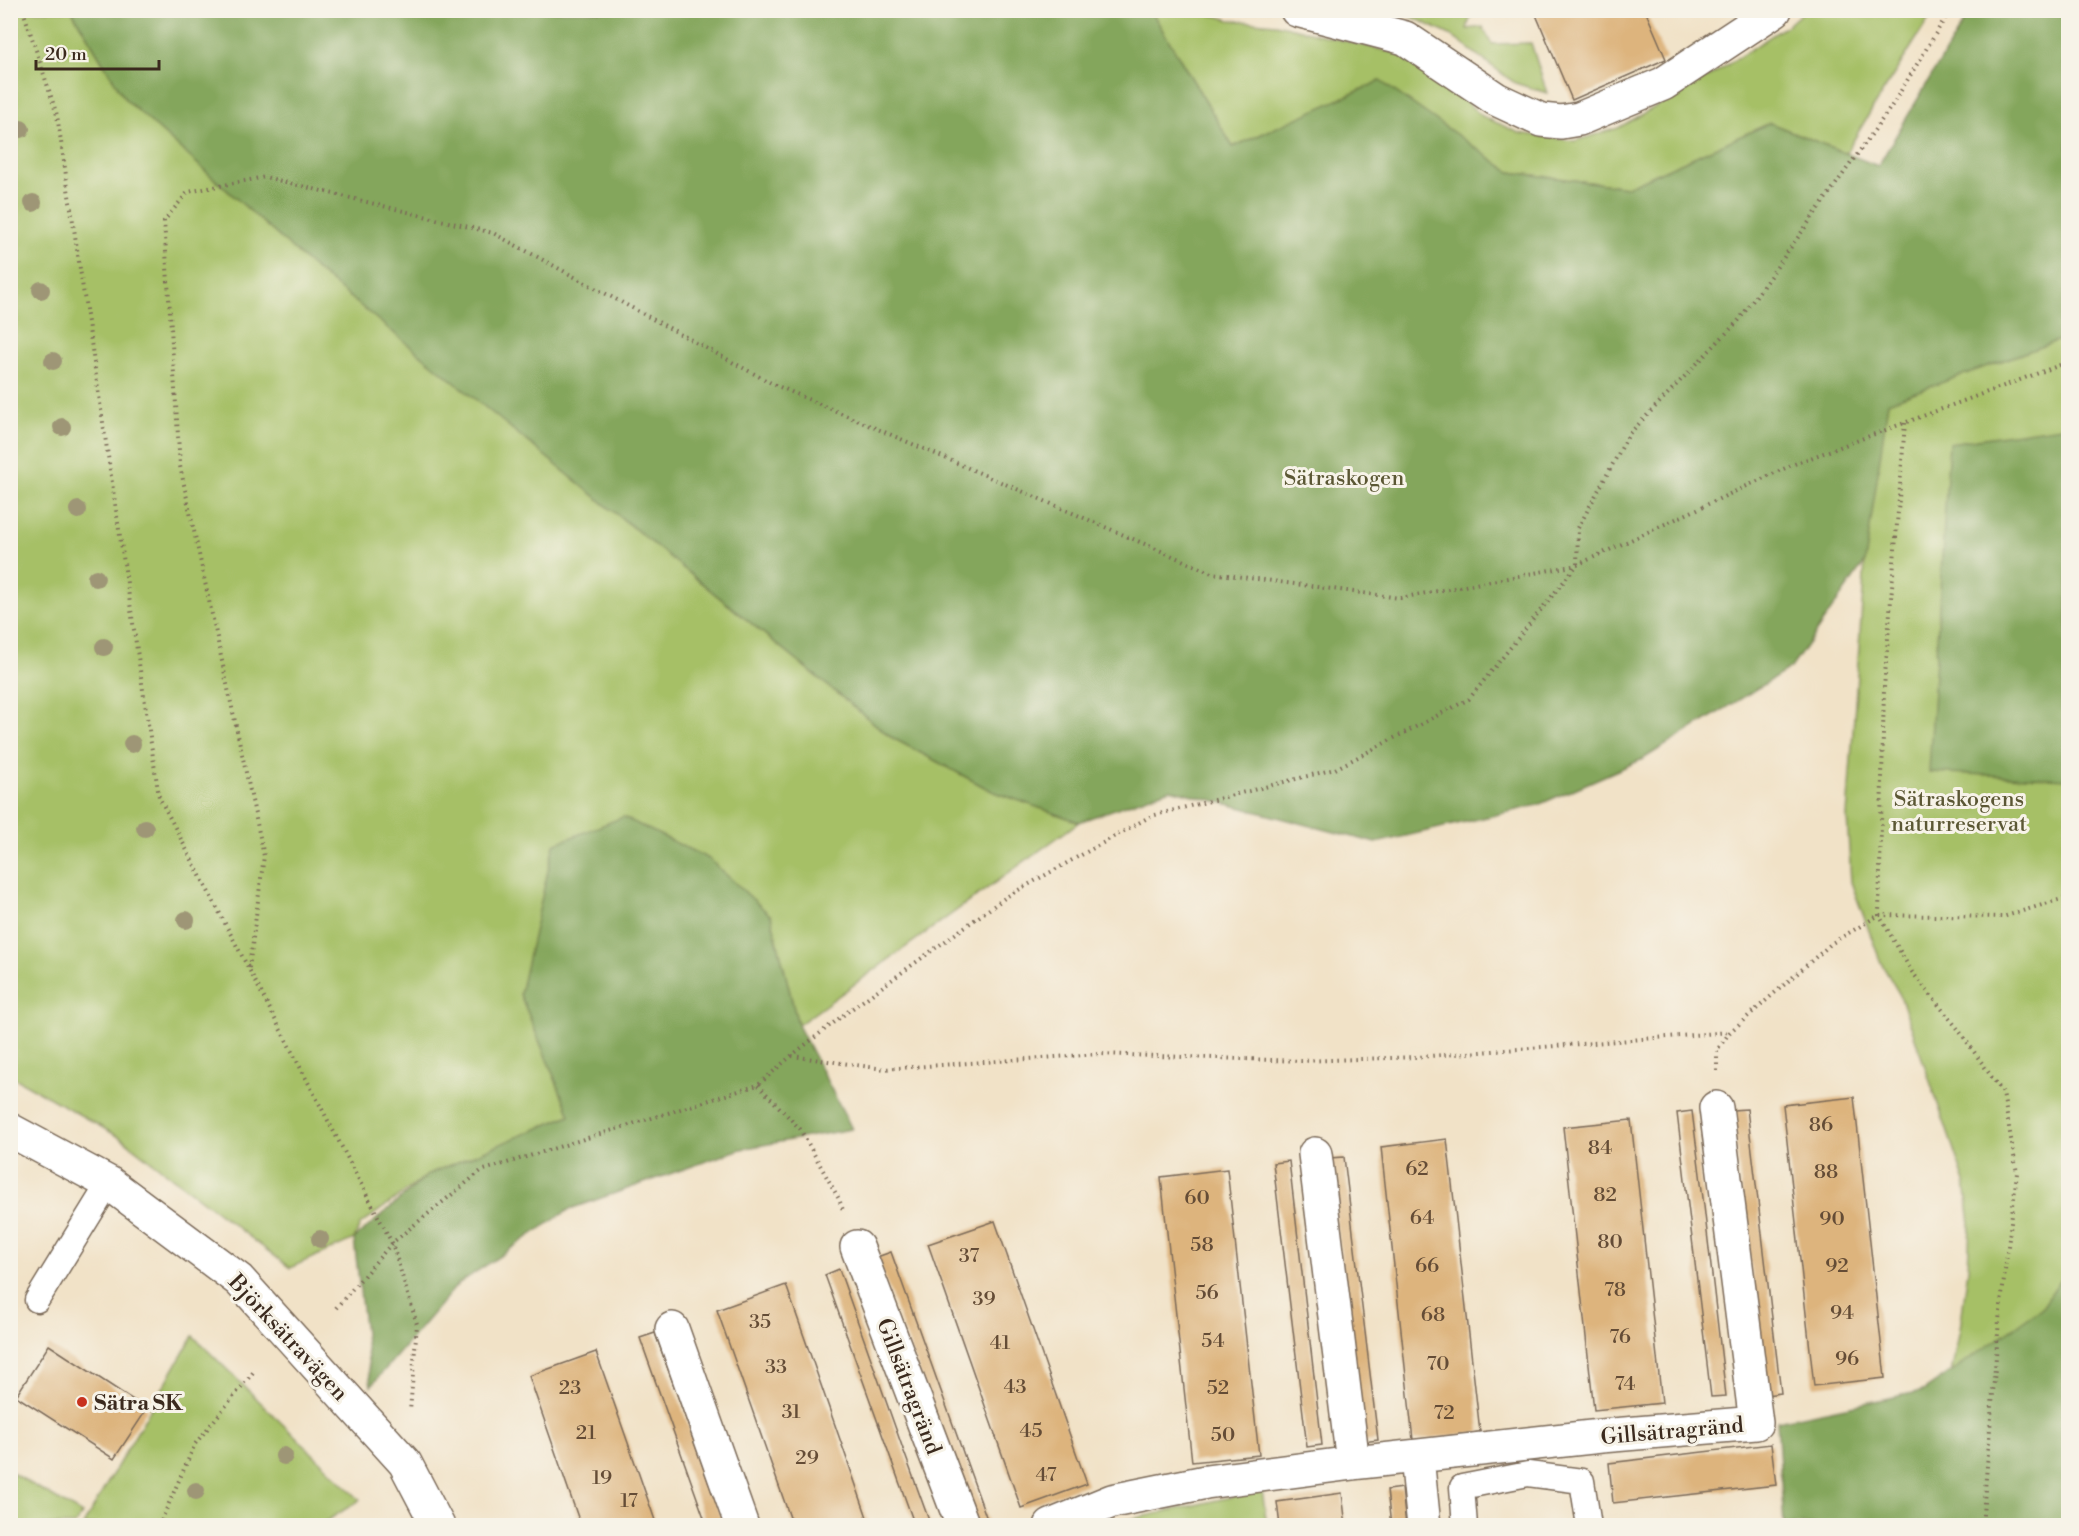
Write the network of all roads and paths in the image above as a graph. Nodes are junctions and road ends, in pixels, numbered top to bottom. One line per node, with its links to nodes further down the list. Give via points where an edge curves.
1 (23, 10): 10 (path, via 57,115 159,797)
2 (1297, 10): 3 (street, via 1405,38 1496,99 1541,120 1561,122 1579,119 1663,84)
3 (1775, 10)
4 (1950, 10): 7 (path, via 1891,107 1739,320 1629,434 1578,528)
5 (2068, 362): 6 (path)
6 (1905, 423): 7 (path, via 1794,464); 9 (path, via 1884,688)
7 (1577, 566): 10 (path, via 1400,598 1212,573 773,384 493,233 265,177 188,192 164,221 180,466 264,856); 12 (path, via 1469,699 1335,769 1151,816 1006,897)
8 (2068, 897): 9 (path, via 2003,917)
9 (1879, 915): 11 (path, via 1832,943); 35 (path, via 1912,972 2003,1093 2017,1173 1999,1320)
10 (249, 968): 18 (path)
11 (1731, 1032): 12 (path, via 1418,1057 1301,1061 1099,1054 885,1070); 14 (path, via 1717,1050)
12 (791, 1056): 13 (path)
13 (758, 1085): 18 (path, via 482,1171); 19 (path, via 800,1130 839,1199)
14 (1716, 1108): 24 (street, Gillsätragränd, via 1756,1423)
15 (10, 1130): 17 (street, Björksätravägen)
16 (1315, 1154): 26 (street)
17 (109, 1183): 20 (lane); 25 (street, Björksätravägen, via 239,1280)
18 (392, 1243): 21 (path); 25 (path, via 417,1324)
19 (857, 1247): 30 (street, Gillsätragränd)
20 (37, 1300)
21 (336, 1308)
22 (672, 1329): 29 (street)
23 (255, 1370): 27 (path, via 195,1444)
24 (1416, 1457): 26 (street, Gillsätragränd); 32 (street)
25 (405, 1463): 28 (street, Björksätravägen)
26 (1353, 1463): 31 (street, Gillsätragränd, via 1206,1482 1112,1501)
27 (159, 1526)
28 (438, 1526)
29 (742, 1526)
30 (963, 1526)
31 (1051, 1526)
32 (1424, 1526)
33 (1466, 1526): 34 (lane, via 1462,1487 1528,1474 1582,1481)
34 (1589, 1526)
35 (1982, 1526)

